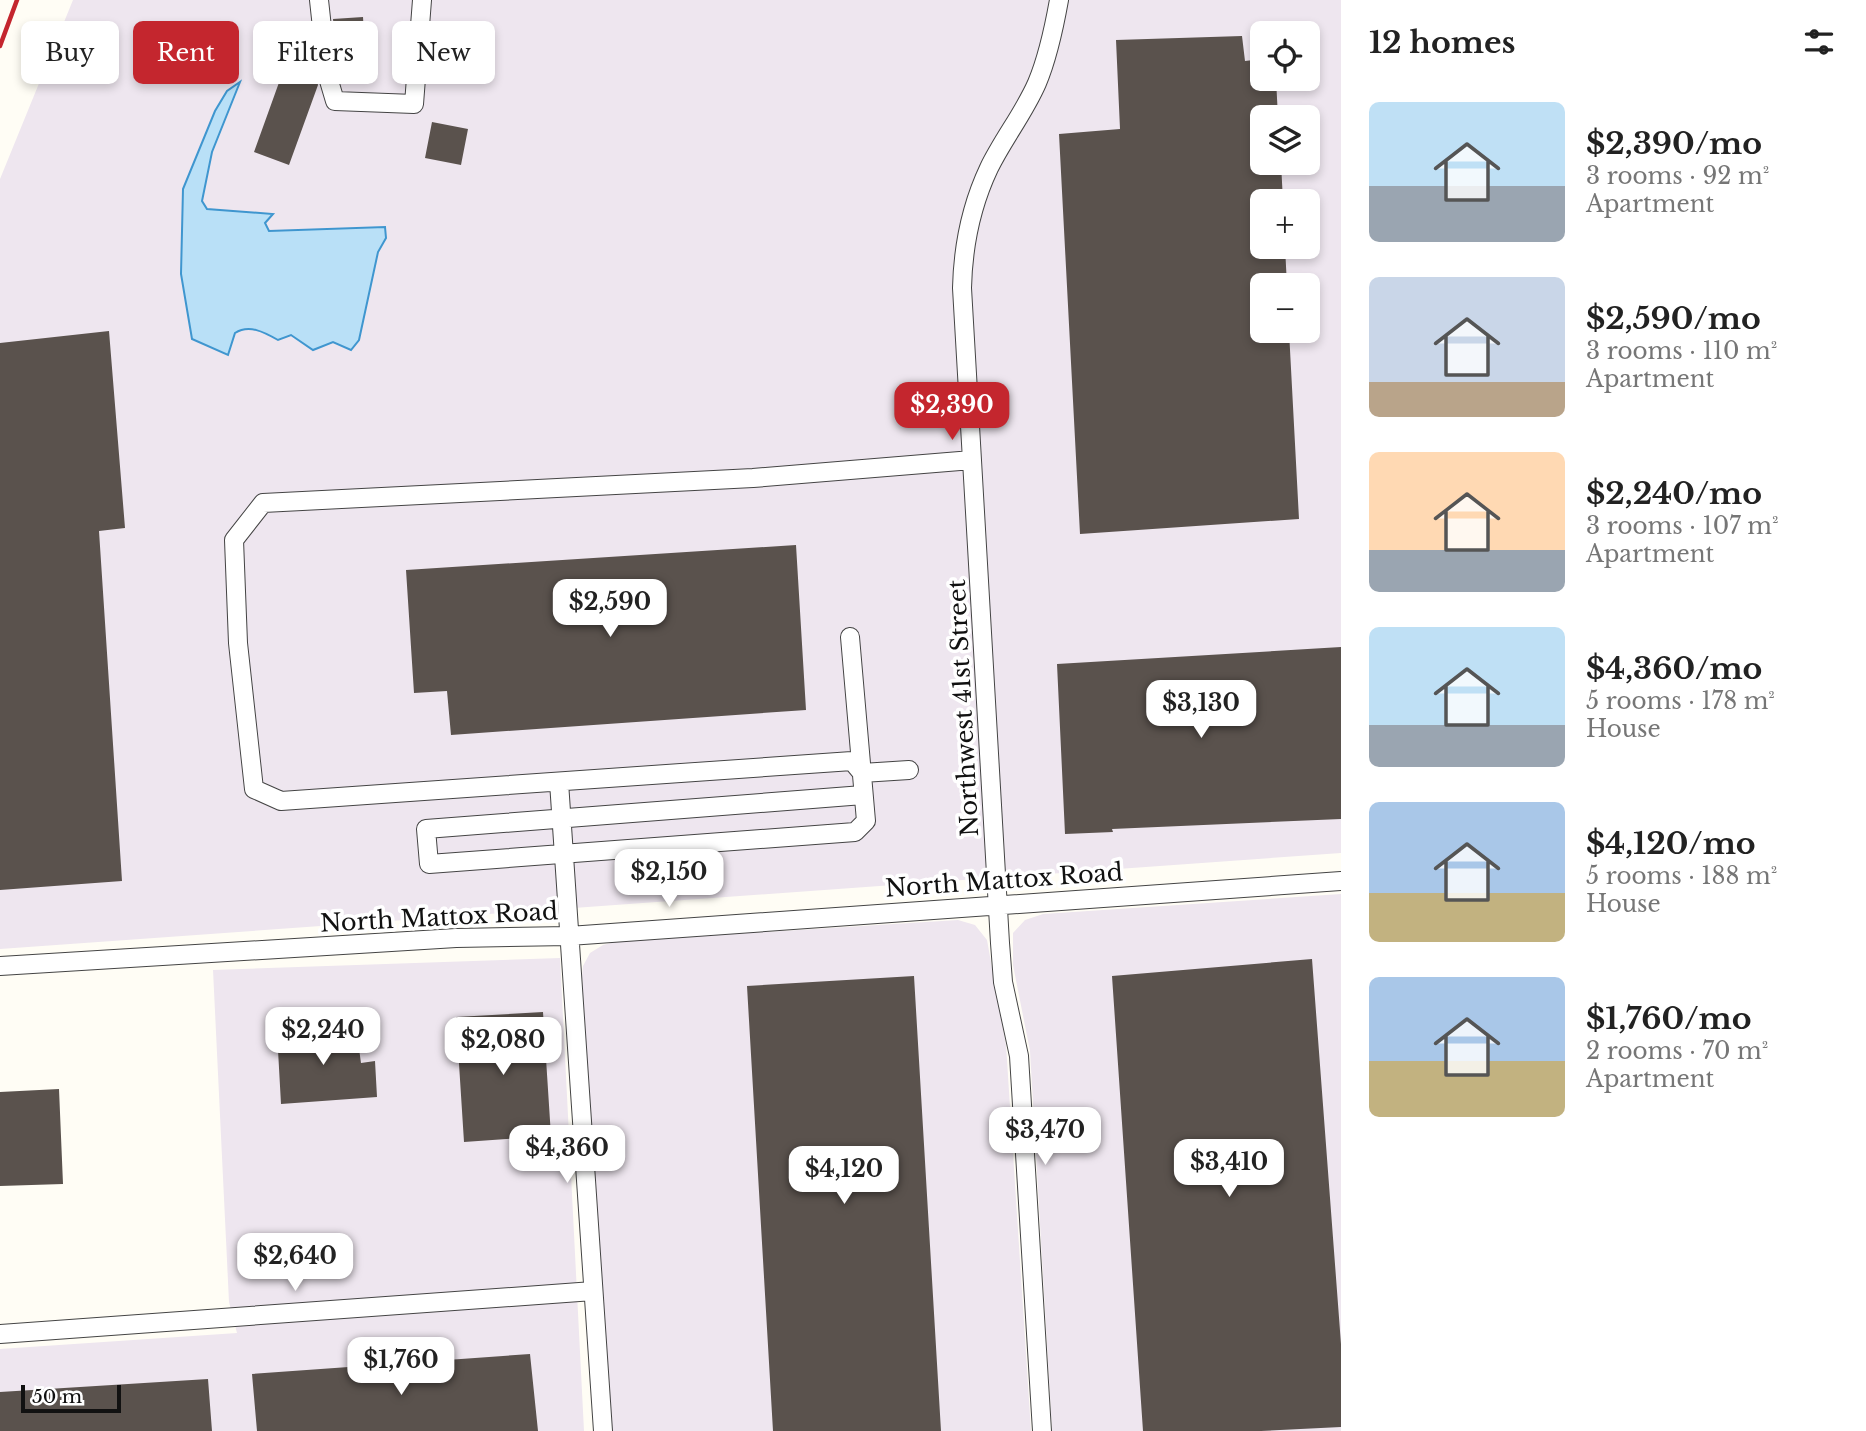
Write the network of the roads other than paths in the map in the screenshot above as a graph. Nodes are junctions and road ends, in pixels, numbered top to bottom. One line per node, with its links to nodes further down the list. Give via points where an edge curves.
1 (319, 0): 2 (street, via 324,61 335,101 414,104)
2 (422, 0)
3 (1059, 0): 4 (street, Northwest 41st Street, via 1051,43 1036,84 990,167 968,229 962,288)
4 (972, 460): 8 (street, via 753,478 263,503 234,540 238,643 254,789 281,801); 13 (street, Northwest 41st Street)
5 (850, 637): 7 (street)
6 (909, 770): 7 (street)
7 (862, 773): 8 (street, via 852,761); 9 (street)
8 (559, 782): 10 (street)
9 (863, 795): 10 (street); 11 (street, via 866,821 855,832)
10 (562, 818): 11 (street); 11 (street, via 426,829 429,864)
11 (564, 853): 14 (street)
12 (1341, 881): 13 (street, North Mattox Road)
13 (999, 905): 14 (street, North Mattox Road); 19 (street, Northwest 41st Street, via 1003,982 1019,1056)
14 (569, 936): 15 (street, North Mattox Road, via 456,938); 16 (street)
15 (0, 967)
16 (593, 1291): 17 (street); 18 (street)
17 (0, 1334)
18 (603, 1431)
19 (1042, 1431)

